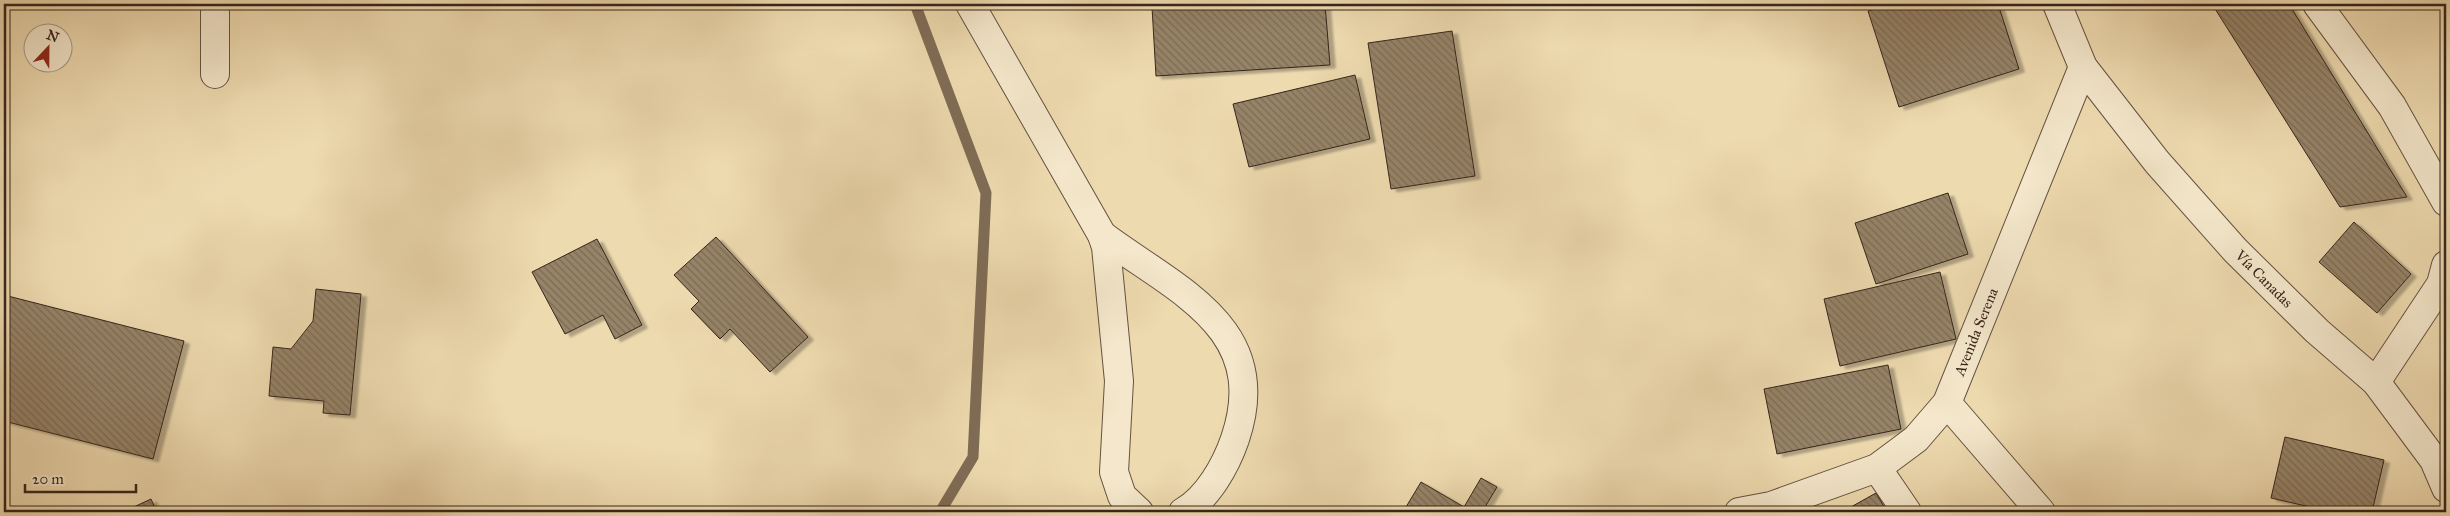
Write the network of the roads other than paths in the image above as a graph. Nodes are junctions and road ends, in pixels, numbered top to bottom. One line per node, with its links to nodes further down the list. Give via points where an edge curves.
1 (215, 4): 6 (street)
2 (970, 4): 8 (street)
3 (2058, 4): 5 (street, Vía Canadas)
4 (2317, 4): 7 (street, via 2392,106)
5 (2082, 67): 10 (street, Vía Canadas, via 2157,162 2235,250 2317,331); 11 (street, Avenida Serena)
6 (215, 74)
7 (2446, 202)
8 (1102, 235): 15 (street, via 1110,265 1119,381 1114,472 1122,496); 16 (street, via 1195,300 1220,324 1239,358 1244,392 1242,412 1230,452 1204,494)
9 (2446, 265): 10 (street, via 2441,284)
10 (2376, 382): 13 (street, Vía Canadas, via 2434,460)
11 (1947, 403): 12 (street, Avenida Serena, via 1916,440); 19 (street)
12 (1877, 468): 14 (street, Avenida Serena); 18 (street)
13 (2446, 488)
14 (1772, 509): 17 (street, Avenida Serena)
15 (1139, 512)
16 (1183, 512)
17 (1739, 512)
18 (1907, 512)
19 (2041, 512)

